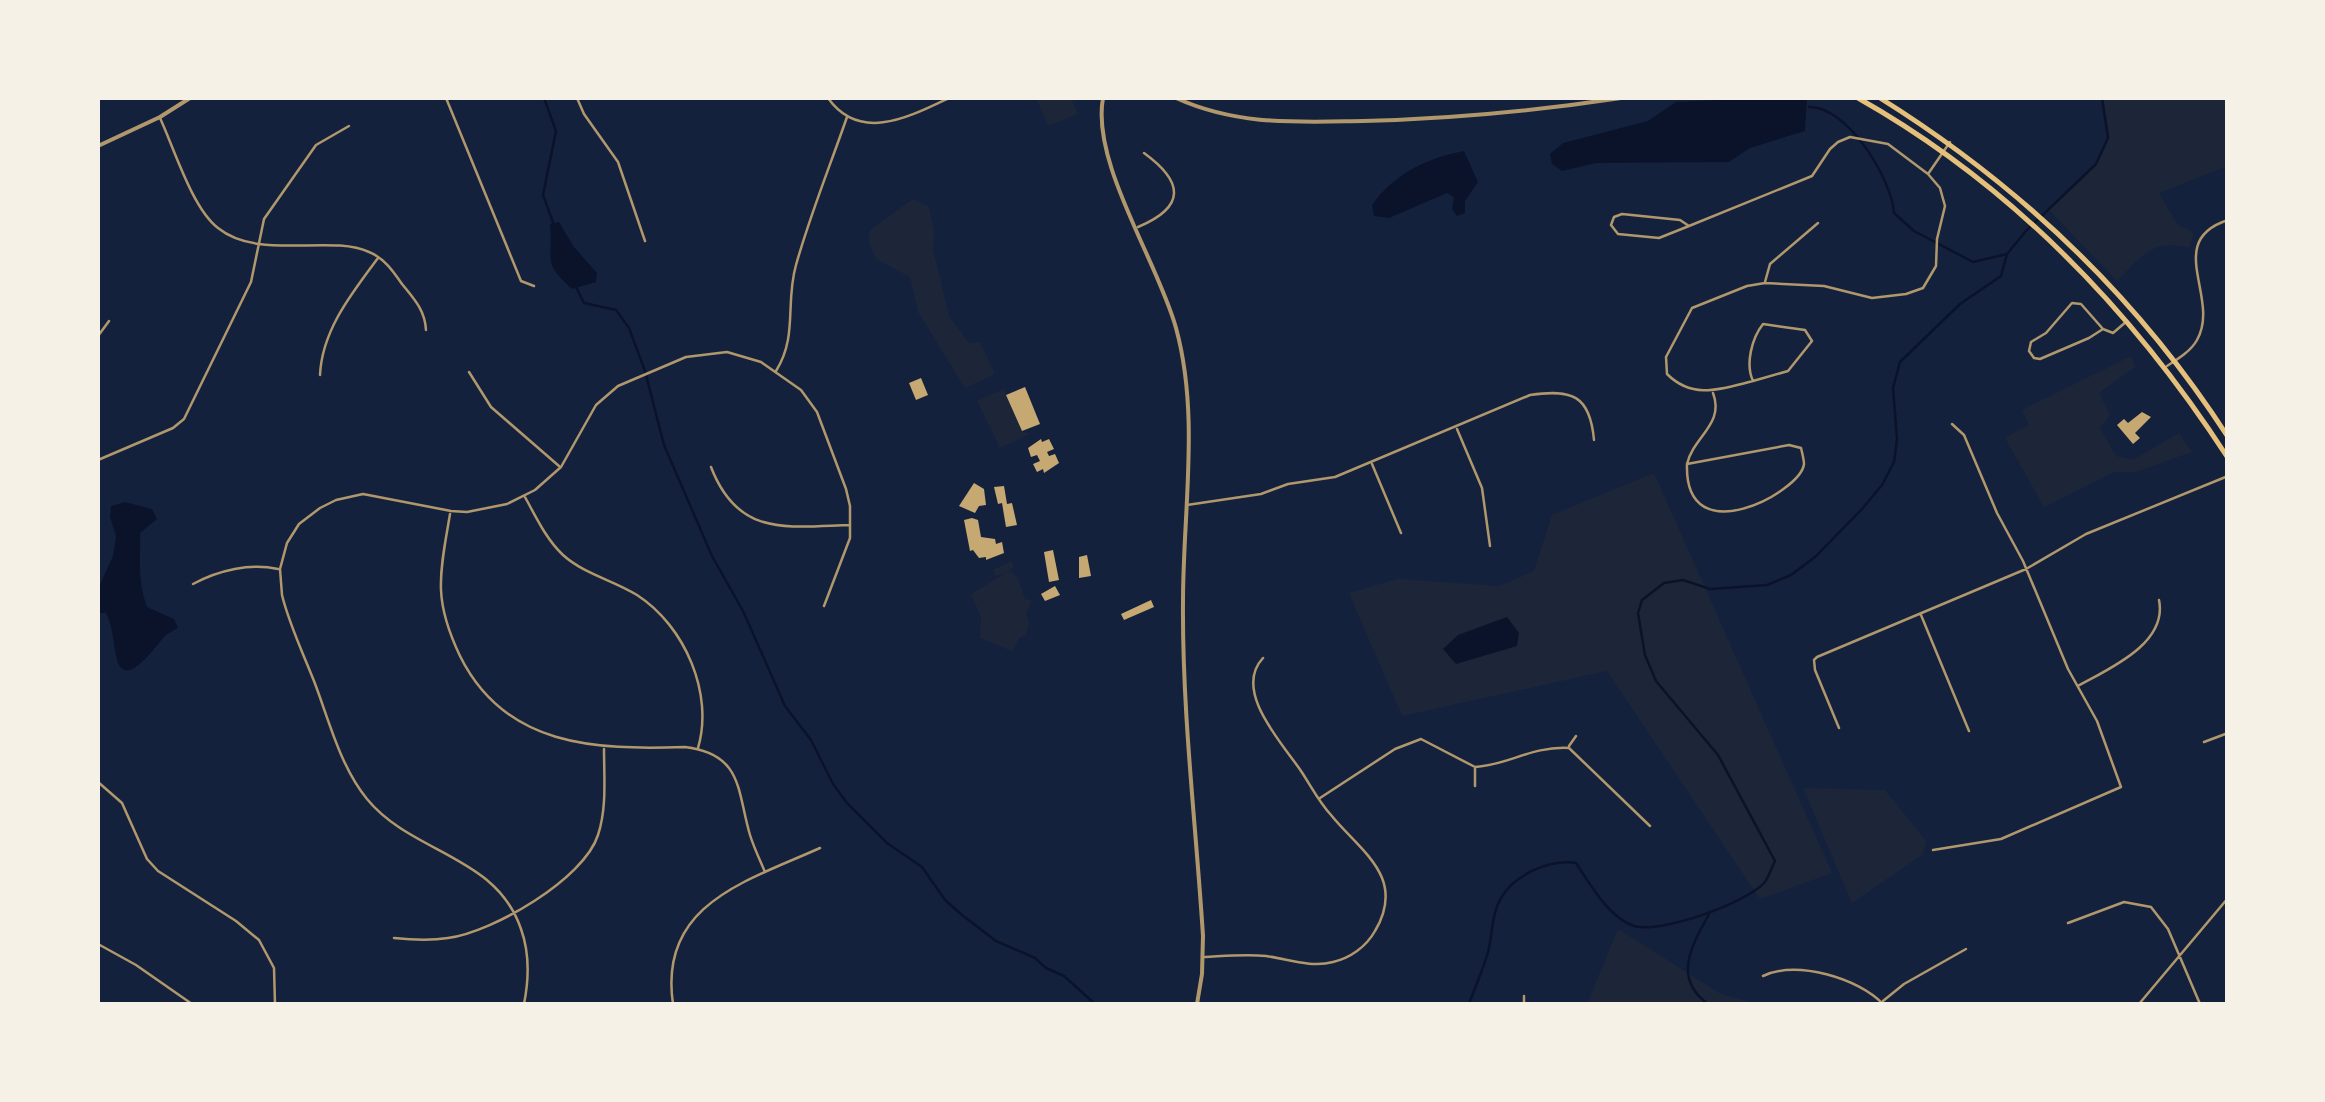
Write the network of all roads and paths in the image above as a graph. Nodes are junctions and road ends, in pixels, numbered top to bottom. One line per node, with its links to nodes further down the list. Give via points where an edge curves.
1 (190, 98): 13 (street)
2 (446, 98): 29 (street, via 522,281)
3 (577, 98): 25 (street, via 618,162)
4 (828, 98): 14 (street)
5 (949, 98): 14 (street, via 887,124)
6 (1103, 98): 24 (street, via 1105,143)
7 (1176, 98): 12 (street, via 1223,116 1272,123 1458,118)
8 (1555, 98): 12 (street)
9 (1621, 98): 12 (street)
10 (1858, 98): 18 (highway)
11 (1880, 98): 16 (highway)
12 (1557, 107)
13 (160, 117): 17 (street); 26 (street, via 208,218 229,235)
14 (847, 117): 37 (street, via 796,265 790,342)
15 (349, 126): 26 (street, via 309,153 264,219)
16 (1950, 142): 18 (street); 35 (highway, via 2053,226)
17 (98, 146)
18 (1944, 152): 20 (street); 30 (highway, via 2042,231)
19 (1144, 153): 24 (street, via 1161,166 1173,198 1165,215)
20 (1928, 174): 23 (street, via 1888,144 1850,137 1830,149 1812,176); 28 (street, via 1945,206 1936,266 1923,288 1872,298 1824,286)
21 (2228, 220): 35 (street, via 2210,228 2196,246 2203,324 2195,344)
22 (1818, 222): 28 (street, via 1770,264)
23 (1689, 226): 23 (street, via 1652,238 1618,234 1612,225 1622,214)
24 (1137, 228): 54 (street, via 1183,356)
25 (645, 241)
26 (259, 242): 27 (street, via 354,247); 47 (street, via 251,282 184,420)
27 (379, 257): 33 (street, via 425,314); 39 (street, via 337,317)
28 (1765, 283): 41 (street, via 1698,303 1674,340 1667,374 1684,388)
29 (534, 286)
30 (2128, 320): 32 (street, via 2113,333); 36 (highway)
31 (109, 321): 34 (street)
32 (2103, 329): 32 (street, via 2072,302 2031,342 2029,352 2040,359)
33 (426, 330)
34 (98, 336)
35 (2175, 360): 36 (street); 44 (highway)
36 (2166, 367): 46 (highway)
37 (776, 371): 50 (street, via 745,356 710,352 626,382 596,405); 56 (street, via 816,412 846,488)
38 (469, 372): 50 (street, via 490,407)
39 (320, 375)
40 (1753, 381): 40 (street, via 1788,372 1812,341 1805,330 1762,324 1748,366); 41 (street)
41 (1712, 392): 49 (street, via 1715,417)
42 (1952, 424): 60 (street, via 1964,436)
43 (1456, 428): 45 (street, via 1530,395 1559,391 1586,407); 48 (street); 58 (street, via 1482,488)
44 (2228, 436)
45 (1594, 440)
46 (2228, 458)
47 (98, 460)
48 (1372, 463): 54 (street, via 1335,478); 57 (street)
49 (1687, 464): 49 (street, via 1692,495 1716,514 1765,501 1800,474 1805,462 1800,448 1790,444)
50 (560, 467): 53 (street)
51 (710, 467): 56 (street, via 727,500 756,521 783,527)
52 (2228, 476): 60 (street, via 2086,534)
53 (524, 496): 55 (street, via 488,509); 73 (street, via 564,556 640,596 672,628 703,696)
54 (1186, 506): 90 (street, via 1184,640)
55 (450, 511): 59 (street, via 374,495 336,500 299,524); 72 (street, via 442,603 473,680 521,723)
56 (851, 524): 63 (street)
57 (1401, 532)
58 (1490, 546)
59 (280, 569): 61 (street, via 243,568); 84 (street, via 284,604 358,788 397,826 481,872)
60 (2026, 569): 64 (street); 66 (street)
61 (193, 584)
62 (2159, 600): 66 (street, via 2160,614 2141,646)
63 (824, 606)
64 (1920, 614): 67 (street, via 1814,660); 68 (street)
65 (1263, 658): 78 (street, via 1254,677 1262,713)
66 (2076, 686): 81 (street, via 2121,788 2001,838)
67 (1839, 728)
68 (1969, 732)
69 (2228, 732): 71 (street)
70 (1576, 736): 74 (street)
71 (2204, 742)
72 (604, 748): 73 (street); 84 (street, via 602,819 591,852 566,880)
73 (698, 748): 82 (street, via 736,777)
74 (1568, 748): 75 (street, via 1535,749); 79 (street)
75 (1475, 767): 77 (street); 78 (street, via 1421,739)
76 (98, 782): 94 (street, via 122,803 158,871 258,940 274,968)
77 (1475, 786)
78 (1319, 799): 90 (street, via 1380,873 1384,905 1372,937 1352,955 1325,964 1251,955)
79 (1650, 826)
80 (820, 848): 82 (street)
81 (1933, 850)
82 (766, 872): 96 (street, via 717,896 689,924 672,970)
83 (2228, 898): 89 (street)
84 (514, 912): 86 (street, via 450,938); 95 (street, via 528,960)
85 (2068, 922): 89 (street, via 2116,904 2142,903 2160,916)
86 (394, 938)
87 (98, 944): 93 (street)
88 (1966, 948): 99 (street)
89 (2180, 956): 100 (street); 101 (street)
90 (1204, 958): 97 (street)
91 (1762, 976): 99 (street, via 1778,970 1832,976 1857,984)
92 (1524, 996): 98 (street)
93 (192, 1004)
94 (275, 1004)
95 (524, 1004)
96 (674, 1004)
97 (1197, 1004)
98 (1524, 1004)
99 (1882, 1004)
100 (2139, 1004)
101 (2200, 1004)

